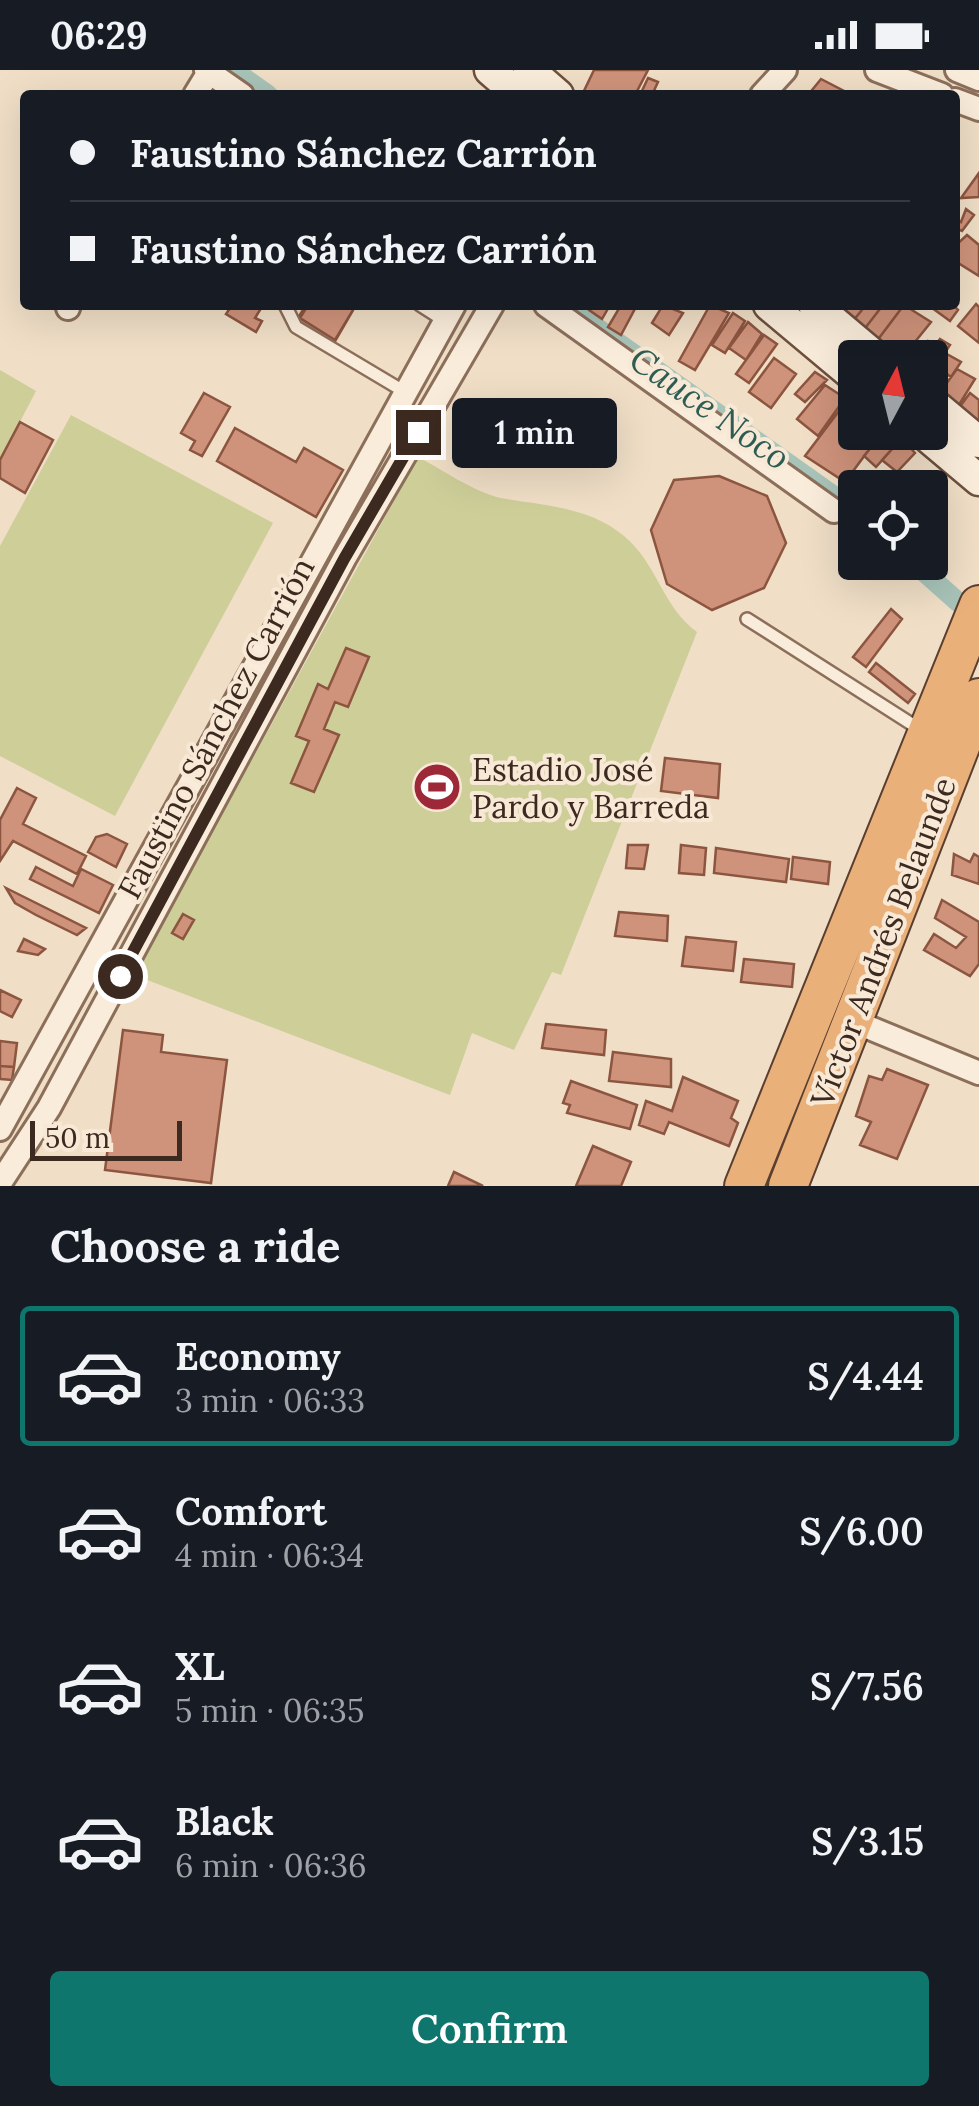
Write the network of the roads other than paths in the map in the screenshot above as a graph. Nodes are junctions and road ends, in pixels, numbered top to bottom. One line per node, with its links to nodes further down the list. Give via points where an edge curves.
1 (490, 70): 8 (main road)
2 (529, 70): 9 (main road)
3 (877, 70): 10 (street)
4 (957, 70): 6 (street)
5 (208, 71): 7 (street)
6 (979, 79)
7 (235, 90)
8 (514, 90)
9 (552, 90)
10 (929, 90)
11 (288, 310): 19 (lane, via 296,326)
12 (489, 310): 26 (street, Faustino Sánchez Carrión)
13 (553, 310): 24 (street)
14 (775, 310): 18 (main road)
15 (820, 310): 17 (main road)
16 (449, 313): 19 (street, Faustino Sánchez Carrión)
17 (856, 340)
18 (838, 363)
19 (404, 392): 25 (street, Faustino Sánchez Carrión)
20 (948, 416): 21 (main road)
21 (979, 442)
22 (943, 450): 23 (main road)
23 (979, 480)
24 (834, 511)
25 (319, 544): 26 (street); 32 (street, Faustino Sánchez Carrión)
26 (344, 559): 33 (street, Faustino Sánchez Carrión)
27 (979, 605): 29 (highway)
28 (747, 619): 31 (lane)
29 (971, 650): 31 (highway)
30 (979, 698): 34 (highway, Víctor Andrés Belaunde)
31 (925, 732): 38 (highway)
32 (166, 828): 33 (street); 36 (street, Faustino Sánchez Carrión)
33 (192, 842): 37 (street, Faustino Sánchez Carrión, via 49,1108)
34 (853, 1021): 35 (street); 39 (highway, Víctor Andrés Belaunde)
35 (979, 1073)
36 (0, 1128)
37 (0, 1183)
38 (744, 1186)
39 (788, 1186)

